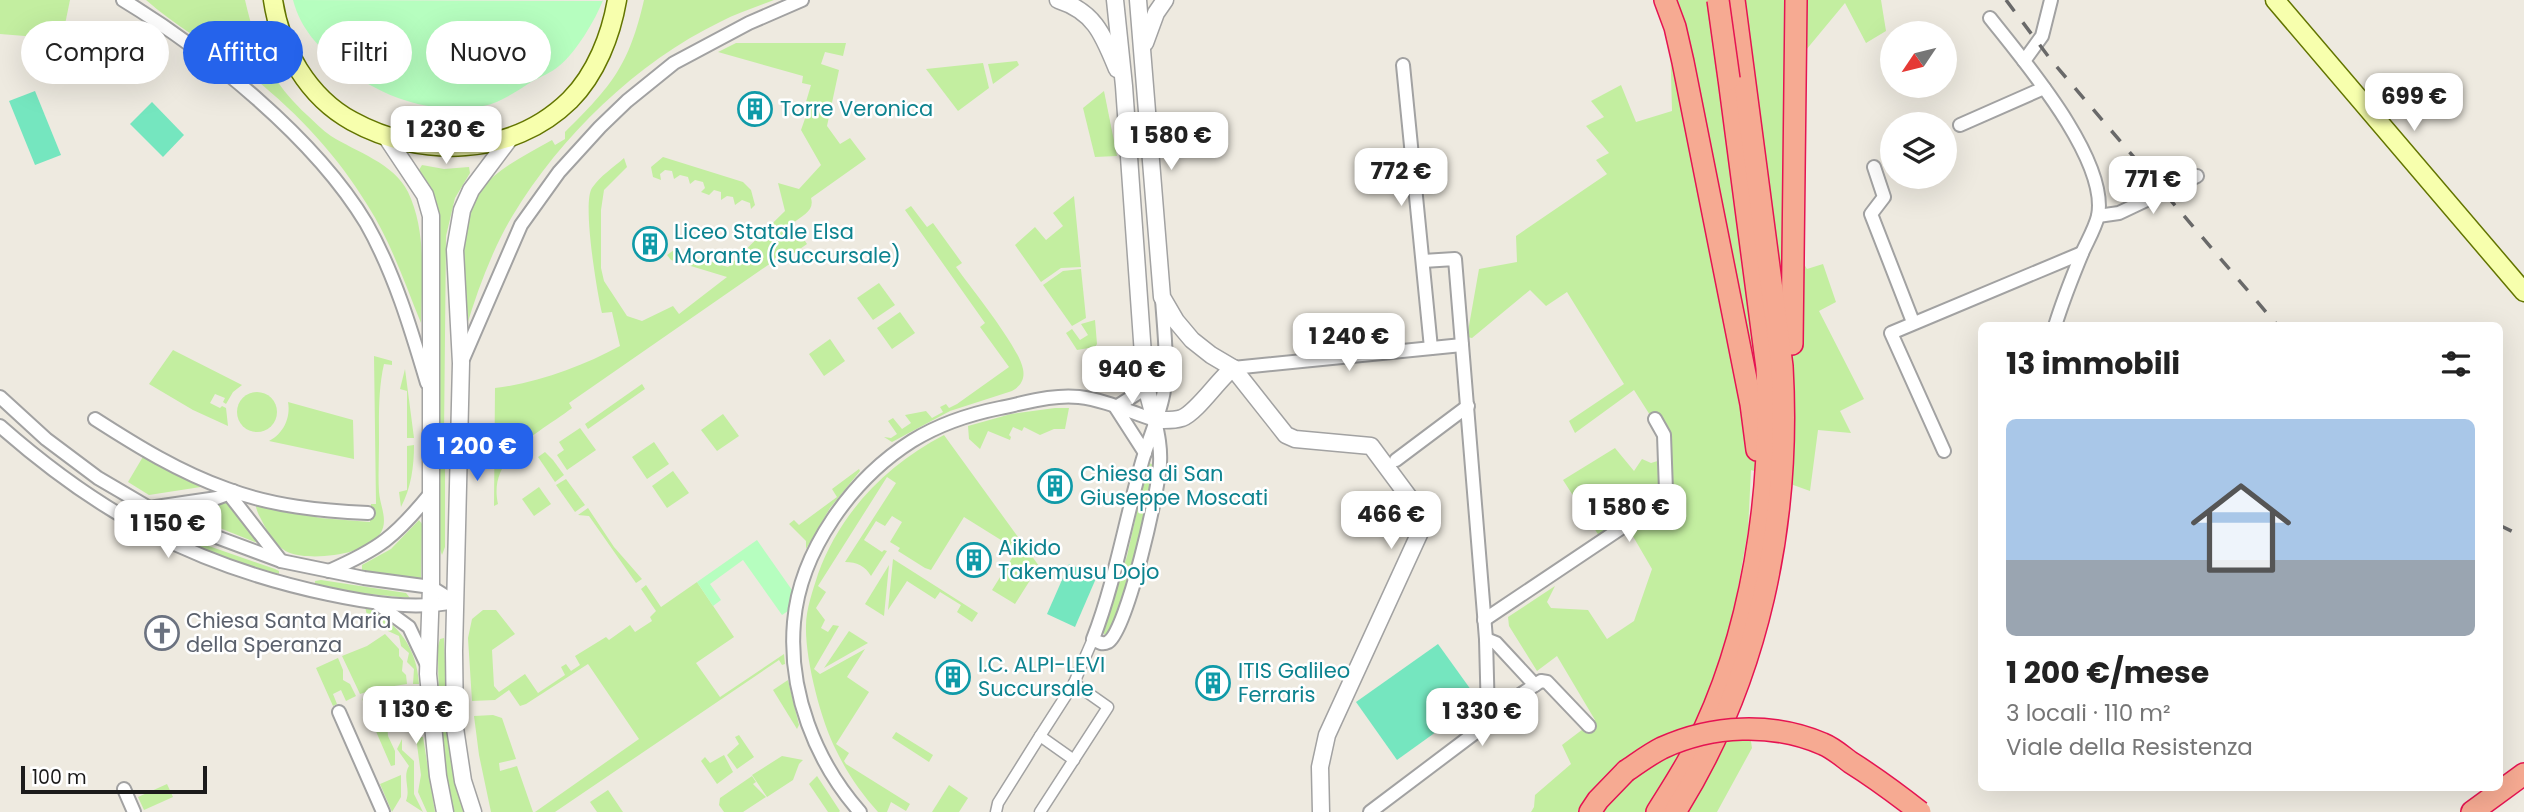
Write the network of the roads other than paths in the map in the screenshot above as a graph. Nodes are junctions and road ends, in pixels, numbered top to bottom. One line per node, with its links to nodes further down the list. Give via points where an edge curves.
1 (123, 0): 40 (street, via 209,60 290,130 346,194 366,224 395,286)
2 (273, 0): 24 (main road, via 290,55 315,91 351,121)
3 (617, 0): 25 (main road, via 603,49 581,87 558,110)
4 (802, 0): 37 (street, via 674,64 600,127 539,197 516,236)
5 (1058, 0): 21 (street, via 1094,20)
6 (1115, 0): 21 (street)
7 (1138, 0): 17 (street)
8 (1165, 0): 17 (street)
9 (1665, 0): 60 (highway, via 1683,62 1755,424)
10 (1717, 0): 11 (main road); 20 (highway, bridge)
11 (1728, 0)
12 (1734, 0): 20 (highway)
13 (1796, 0): 54 (highway, via 1792,323 1796,433 1792,469)
14 (2051, 0): 18 (street, via 2042,36)
15 (2275, 0): 31 (main road)
16 (1990, 18): 18 (street)
17 (1143, 49): 32 (street)
18 (2024, 61): 22 (street)
19 (1403, 65): 30 (street)
20 (1737, 78): 54 (highway, via 1783,366); 60 (highway, via 1769,407 1767,478)
21 (1124, 86): 39 (street)
22 (2044, 88): 23 (street); 28 (street, via 2080,143 2095,177)
23 (1960, 125)
24 (385, 135): 25 (main road, via 428,146 472,147); 40 (street, via 425,195 431,216)
25 (510, 138): 37 (street, via 471,190 462,210 455,250)
26 (1874, 167): 33 (street, via 1884,197 1871,214)
27 (2197, 176): 28 (street, via 2119,213)
28 (2098, 216): 29 (street)
29 (2082, 253): 33 (street); 34 (street)
30 (1423, 261): 35 (street, via 1455,259); 36 (street)
31 (2524, 292)
32 (1162, 298): 38 (street, via 1192,340); 46 (street, via 1165,389)
33 (1913, 322): 48 (street, via 1891,333)
34 (2056, 322)
35 (1462, 345): 36 (street); 42 (street)
36 (1432, 348): 38 (street)
37 (461, 363): 64 (street)
38 (1233, 368): 46 (street, via 1183,418); 90 (street, via 1290,438 1371,446 1422,520 1327,735 1320,767)
39 (1145, 383): 43 (street); 46 (street)
40 (430, 391): 52 (street)
41 (0, 397): 53 (street, via 98,478)
42 (1468, 406): 50 (street); 67 (street)
43 (1116, 407): 46 (street); 49 (street); 87 (street, via 1063,397 953,421 895,452 838,513 807,568 794,620 793,655 819,754)
44 (95, 419): 51 (street, via 150,454)
45 (1655, 419): 67 (street, via 1664,435 1663,500)
46 (1155, 420): 49 (street); 68 (street, via 1160,462 1148,529 1113,636 1103,643)
47 (0, 426): 57 (street, via 98,503)
48 (1944, 452)
49 (1145, 453): 68 (street, via 1108,602)
50 (1396, 460)
51 (230, 491): 53 (street, via 217,498); 55 (street, via 321,511); 58 (street, via 241,513)
52 (430, 494): 61 (street, via 390,539); 63 (street)
53 (149, 508): 56 (street)
54 (1779, 512): 94 (highway, via 1769,573 1738,688 1708,757)
55 (368, 513)
56 (168, 519): 57 (street); 58 (street)
57 (159, 538): 62 (street, via 223,566)
58 (281, 561): 59 (street)
59 (299, 566): 61 (street); 62 (street)
60 (1754, 569): 93 (highway, via 1712,713)
61 (328, 571): 63 (street)
62 (292, 586): 65 (street)
63 (431, 587): 64 (street); 66 (street)
64 (455, 601): 66 (street); 86 (street, via 457,754)
65 (379, 604): 66 (street); 70 (street, via 409,627)
66 (429, 605): 70 (street)
67 (1485, 620): 69 (street)
68 (1093, 639): 71 (street)
69 (1486, 639): 72 (street, via 1496,643); 74 (street)
70 (428, 674): 85 (street)
71 (1074, 683): 76 (street); 77 (street, via 1108,708)
72 (1535, 685): 74 (street); 75 (street, via 1545,681)
73 (339, 712): 84 (street)
74 (1488, 716): 91 (street, via 1484,726)
75 (1589, 726)
76 (1040, 736): 77 (street); 82 (street)
77 (1074, 760): 89 (street)
78 (2524, 774): 80 (highway)
79 (124, 789): 83 (street)
80 (2503, 789)
81 (2501, 791): 96 (highway)
82 (997, 808): 88 (street)
83 (134, 812)
84 (383, 812)
85 (445, 812)
86 (473, 812)
87 (860, 812)
88 (1009, 812)
89 (1040, 812)
90 (1321, 812)
91 (1370, 812)
92 (1590, 812): 95 (highway, bridge, via 1626,771 1660,749 1691,736 1761,729 1825,745)
93 (1657, 812)
94 (1675, 812)
95 (1920, 812)
96 (2472, 812)

